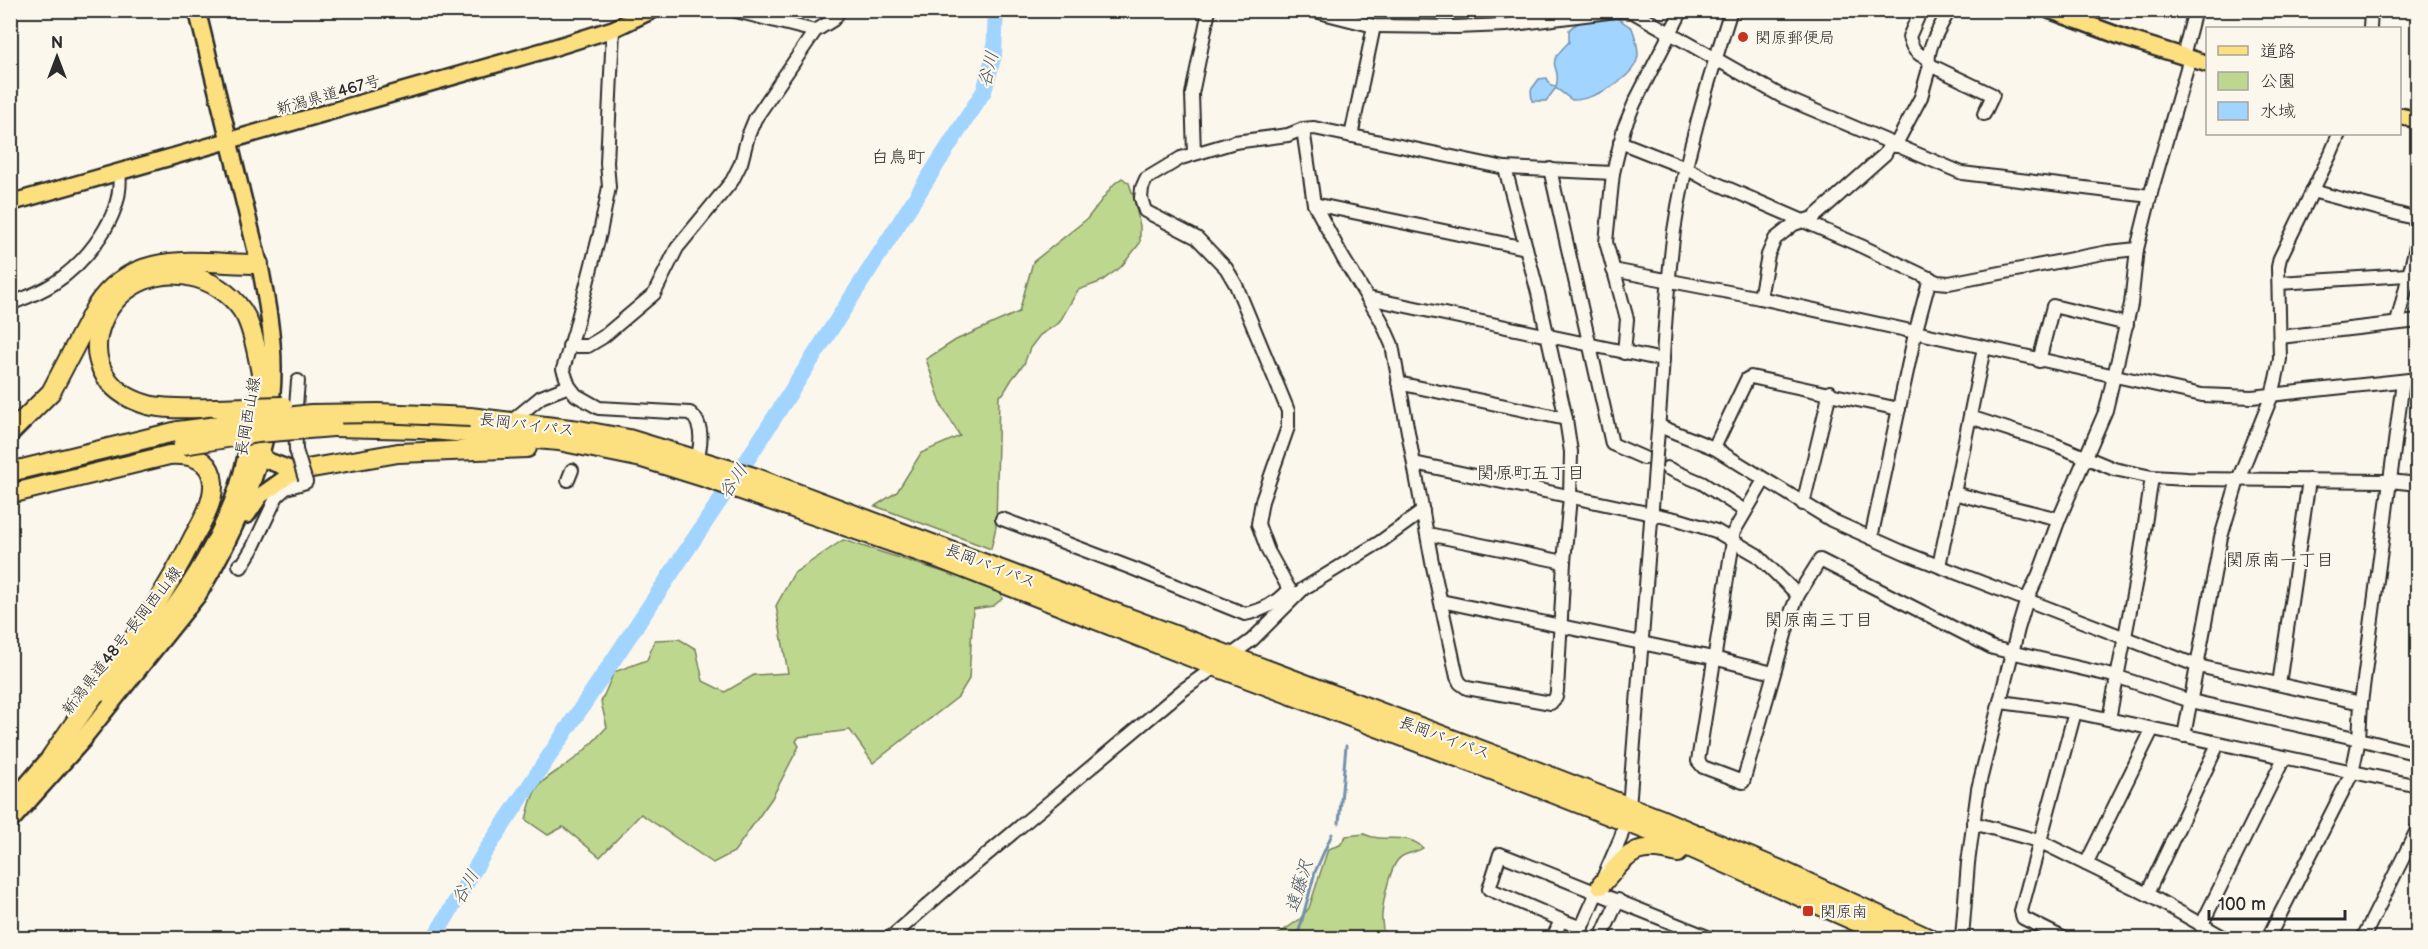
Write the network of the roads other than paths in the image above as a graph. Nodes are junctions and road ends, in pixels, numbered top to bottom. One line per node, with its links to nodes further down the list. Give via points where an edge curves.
1 (197, 10): 29 (main road, 長岡西山線)
2 (652, 10): 16 (main road, 新潟県道467号)
3 (732, 10): 17 (street)
4 (840, 10): 17 (street, via 833,20)
5 (1209, 10): 32 (street, via 1192,93)
6 (1311, 10): 14 (street)
7 (1682, 10): 18 (street)
8 (1731, 10): 20 (street)
9 (1921, 10): 21 (street, via 1909,37 1912,48)
10 (1949, 10): 21 (street)
11 (2049, 10): 19 (main road)
12 (2195, 10): 19 (street)
13 (2371, 10): 15 (street)
14 (1374, 26): 18 (street, via 1486,26 1623,11 1633,12); 28 (street)
15 (2370, 27)
16 (613, 29): 29 (main road, 新潟県道467号); 62 (street, via 609,187)
17 (815, 31): 62 (street, via 755,119 732,181 677,248 654,294 603,337 588,346)
18 (1671, 34): 20 (street); 30 (street, via 1635,102)
19 (2186, 57): 22 (main road); 39 (street)
20 (1715, 60): 31 (street, via 1783,97); 34 (street)
21 (1929, 61): 23 (street, via 1993,95); 31 (street, via 1921,97)
22 (2206, 63)
23 (1984, 114)
24 (2401, 116): 25 (main road)
25 (2418, 120)
26 (1303, 129): 28 (street); 32 (street); 41 (street)
27 (2339, 135): 38 (street)
28 (1351, 136): 33 (street)
29 (231, 140): 36 (main road, 新潟県道467号); 47 (main road, 長岡西山線)
30 (1620, 142): 34 (street); 37 (street)
31 (1893, 145): 39 (street, via 1962,173); 42 (street, via 1813,218)
32 (1194, 153): 117 (street, via 1146,179 1141,198 1145,211 1197,238 1226,268 1288,411 1288,427 1258,524)
33 (1505, 168): 35 (street); 45 (street)
34 (1686, 168): 42 (street); 51 (street)
35 (1550, 169): 37 (street); 63 (street)
36 (118, 172): 40 (main road, 新潟県道467号); 55 (street, via 117,205 98,239 56,282)
37 (1613, 173): 48 (street, via 1605,233)
38 (2312, 191): 43 (street); 52 (street, via 2280,258)
39 (2150, 196): 46 (street)
40 (10, 203)
41 (1314, 204): 45 (street); 53 (street)
42 (1802, 221): 50 (street); 54 (street, via 1786,229 1770,246)
43 (2418, 221)
44 (2418, 238): 49 (street)
45 (1526, 248): 60 (street)
46 (2138, 249): 50 (street, via 1949,283); 58 (street)
47 (260, 268): 69 (main road, 新潟県道48号 長岡西山線, via 264,318); 83 (highway, via 167,263 146,266 121,278 102,297 51,392); 87 (main road, 長岡西山線, via 273,368)
48 (1613, 270): 51 (street); 65 (street, via 1627,319)
49 (2407, 275): 52 (street); 57 (street)
50 (1930, 278): 59 (street)
51 (1669, 281): 54 (street); 66 (street)
52 (2279, 283): 61 (street)
53 (1368, 298): 60 (street); 73 (street, via 1392,345)
54 (1760, 298): 59 (street)
55 (10, 304)
56 (2418, 321): 57 (street)
57 (2397, 323): 61 (street)
58 (2127, 324): 67 (street, via 2053,306); 68 (street)
59 (1915, 334): 64 (street); 77 (street)
60 (1547, 336): 63 (street); 80 (street)
61 (2280, 337): 76 (street, via 2280,359)
62 (569, 346): 74 (street, via 563,369)
63 (1591, 346): 65 (street); 88 (street, via 1612,444)
64 (1984, 348): 67 (street); 79 (street)
65 (1624, 353): 66 (street)
66 (1663, 360): 82 (street)
67 (2039, 360): 68 (street)
68 (2115, 377): 76 (street, via 2202,394); 89 (street)
69 (262, 379): 78 (highway, bridge, via 246,317 220,288 201,279 155,276 127,288 104,319 97,338 99,363 110,384 125,396 149,405 335,406 434,411); 81 (main road, 新潟県道48号 長岡西山線)
70 (2418, 379): 72 (street)
71 (298, 381): 94 (street, bridge, via 295,419)
72 (2403, 381): 76 (street); 99 (street)
73 (1398, 383): 80 (street); 90 (street)
74 (569, 386): 85 (street, via 541,397); 91 (street, via 580,398 599,408 690,413 698,420)
75 (1830, 392): 77 (street); 86 (street, via 1751,377); 105 (street)
76 (2272, 395): 97 (street)
77 (1899, 409): 112 (street)
78 (470, 417): 84 (highway, 長岡バイパス, bridge, via 310,414); 85 (highway, 長岡バイパス)
79 (1970, 417): 89 (street); 102 (street)
80 (1566, 419): 104 (street, via 1571,452)
81 (253, 423): 87 (main road); 142 (main road, 新潟県道48号 長岡西山線, via 229,510 194,578)
82 (1659, 426): 86 (street); 88 (street)
83 (10, 434)
84 (180, 438): 85 (highway, 長岡バイパス, bridge, via 333,427 421,429); 93 (highway, 長岡バイパス); 101 (highway, 長岡バイパス, via 141,453)
85 (495, 442): 91 (highway, 長岡バイパス); 91 (highway, 長岡バイパス, via 579,430 629,439); 94 (highway, via 398,453)
86 (1714, 448): 96 (street)
87 (260, 453): 94 (main road, via 273,464); 140 (main road, 長岡西山線, via 240,516 198,595)
88 (1650, 456): 92 (street, bridge)
89 (2086, 458): 95 (street); 110 (street)
90 (1414, 463): 104 (street); 106 (street)
91 (704, 466): 126 (highway, 長岡バイパス)
92 (1661, 468): 107 (street, via 1702,483); 108 (street)
93 (10, 472)
94 (300, 475): 115 (street, via 306,482 286,488 277,496 252,549); 140 (main road, 新潟県道48号 長岡西山線, via 260,495 196,611)
95 (2152, 477): 97 (street); 122 (street)
96 (1764, 480): 105 (street); 107 (street)
97 (2238, 480): 98 (street); 127 (street, via 2221,537)
98 (2309, 480): 99 (street); 130 (street)
99 (2391, 481): 100 (street); 133 (street)
100 (2418, 484)
101 (10, 485)
102 (1953, 493): 110 (street); 116 (street)
103 (10, 494): 142 (highway, via 169,455 192,456 204,463 213,482 202,521 158,604)
104 (1570, 496): 108 (street); 114 (street)
105 (1803, 504): 112 (street)
106 (1423, 511): 111 (street); 117 (street, via 1380,542)
107 (1745, 511): 113 (street, via 1732,533)
108 (1651, 513): 113 (street, via 1700,525); 123 (street)
109 (1002, 519): 117 (street, via 1245,614 1262,611)
110 (2059, 519): 119 (street)
111 (1428, 534): 114 (street); 120 (street)
112 (1871, 538): 116 (street)
113 (1732, 541): 118 (street, via 1757,555); 125 (street)
114 (1564, 562): 121 (street)
115 (239, 565)
116 (1939, 566): 119 (street)
117 (1292, 592): 126 (street, via 1252,640)
118 (1798, 595): 124 (street, via 1820,560 1994,648); 128 (street)
119 (2027, 599): 122 (street); 124 (street)
120 (1441, 601): 121 (street); 121 (street, via 1457,677 1467,688 1551,703 1557,691)
121 (1561, 627): 123 (street)
122 (2124, 637): 127 (street); 129 (street)
123 (1641, 643): 125 (street); 147 (street)
124 (2013, 651): 129 (street); 132 (street)
125 (1713, 658): 128 (street); 128 (street, via 1698,761 1703,767 1743,782)
126 (1222, 660): 147 (highway, 長岡バイパス, via 1529,768); 160 (street)
127 (2198, 666): 130 (street); 131 (street)
128 (1773, 673)
129 (2118, 677): 131 (street); 135 (street)
130 (2279, 684): 133 (street)
131 (2191, 701): 137 (street); 138 (street)
132 (2001, 702): 134 (street); 149 (street)
133 (2361, 703): 138 (street)
134 (2075, 712): 135 (street); 151 (street)
135 (2109, 719): 136 (street)
136 (2152, 729): 137 (street); 152 (street)
137 (2184, 736): 139 (street)
138 (2360, 739): 141 (street); 144 (street)
139 (2218, 744): 143 (street); 155 (street)
140 (78, 745): 148 (main road, 新潟県道48号 長岡西山線)
141 (2418, 754)
142 (51, 757): 146 (main road, 新潟県道48号 長岡西山線)
143 (2284, 758): 144 (street); 158 (street)
144 (2352, 773): 145 (street); 169 (street)
145 (2418, 786)
146 (10, 804)
147 (1627, 815): 153 (highway, 長岡バイパス); 154 (street); 165 (highway, 長岡バイパス, via 1820,887)
148 (10, 822)
149 (1973, 823): 151 (street); 166 (street)
150 (2418, 828): 170 (street)
151 (2039, 841): 152 (street); 167 (street, via 2021,911 2023,918)
152 (2086, 864): 155 (street)
153 (1738, 869): 154 (highway, via 1646,848 1632,852); 164 (highway, 長岡バイパス)
154 (1599, 889): 156 (street); 157 (street, via 1500,854 1489,889); 159 (street)
155 (2147, 894): 158 (street)
156 (1618, 900): 162 (street); 163 (street)
157 (1561, 920): 159 (street); 161 (street)
158 (2201, 926): 168 (street)
159 (1579, 933)
160 (890, 939)
161 (1553, 939)
162 (1601, 939)
163 (1710, 939)
164 (1893, 939)
165 (1928, 939)
166 (1962, 939)
167 (2063, 939)
168 (2225, 939)
169 (2268, 939)
170 (2363, 939)

